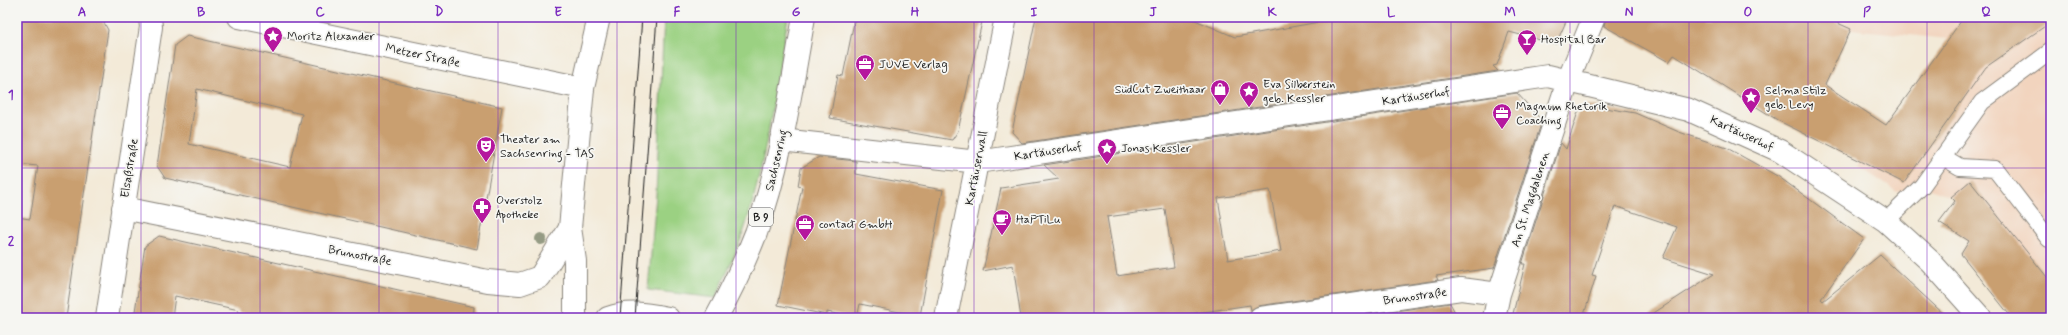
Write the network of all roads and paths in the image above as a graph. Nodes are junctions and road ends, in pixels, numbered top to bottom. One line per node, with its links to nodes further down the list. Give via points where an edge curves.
1 (150, 17): 13 (street, Elsaßstraße, via 151,27)
2 (240, 17): 9 (street, Metzer Straße)
3 (599, 17): 9 (street)
4 (804, 17): 10 (street, Sachsenring / B 9)
5 (1006, 17): 12 (street, Kartäuserwall)
6 (1594, 17): 8 (street, An St. Magdalenen)
7 (2051, 51): 11 (lane, via 1982,102)
8 (1568, 81): 12 (street, Kartäuserhof, via 1548,76); 14 (street, Kartäuserhof, via 1689,110 1780,151); 17 (street, An St. Magdalenen)
9 (583, 88): 15 (street)
10 (781, 140): 12 (street, Kartäuserhof); 22 (street, Sachsenring / B 9, via 771,186 756,234)
11 (1943, 157): 14 (lane, via 1922,186); 16 (lane, via 1960,167 1995,168)
12 (978, 162): 23 (street, Kartäuserwall)
13 (123, 208): 15 (street, Brunostraße, via 488,281 520,284 540,277); 18 (street, Elsaßstraße)
14 (1886, 221): 26 (street, Kartäuserhof, via 1930,261)
15 (570, 228): 19 (street, via 575,261)
16 (2049, 239)
17 (1499, 294): 24 (street, Brunostraße, via 1461,289); 25 (street, An St. Magdalenen)
18 (107, 318)
19 (575, 318)
20 (608, 318): 21 (street, via 621,313 636,312)
21 (668, 318)
22 (716, 318)
23 (946, 318)
24 (1260, 318)
25 (1494, 318)
26 (1981, 318)

